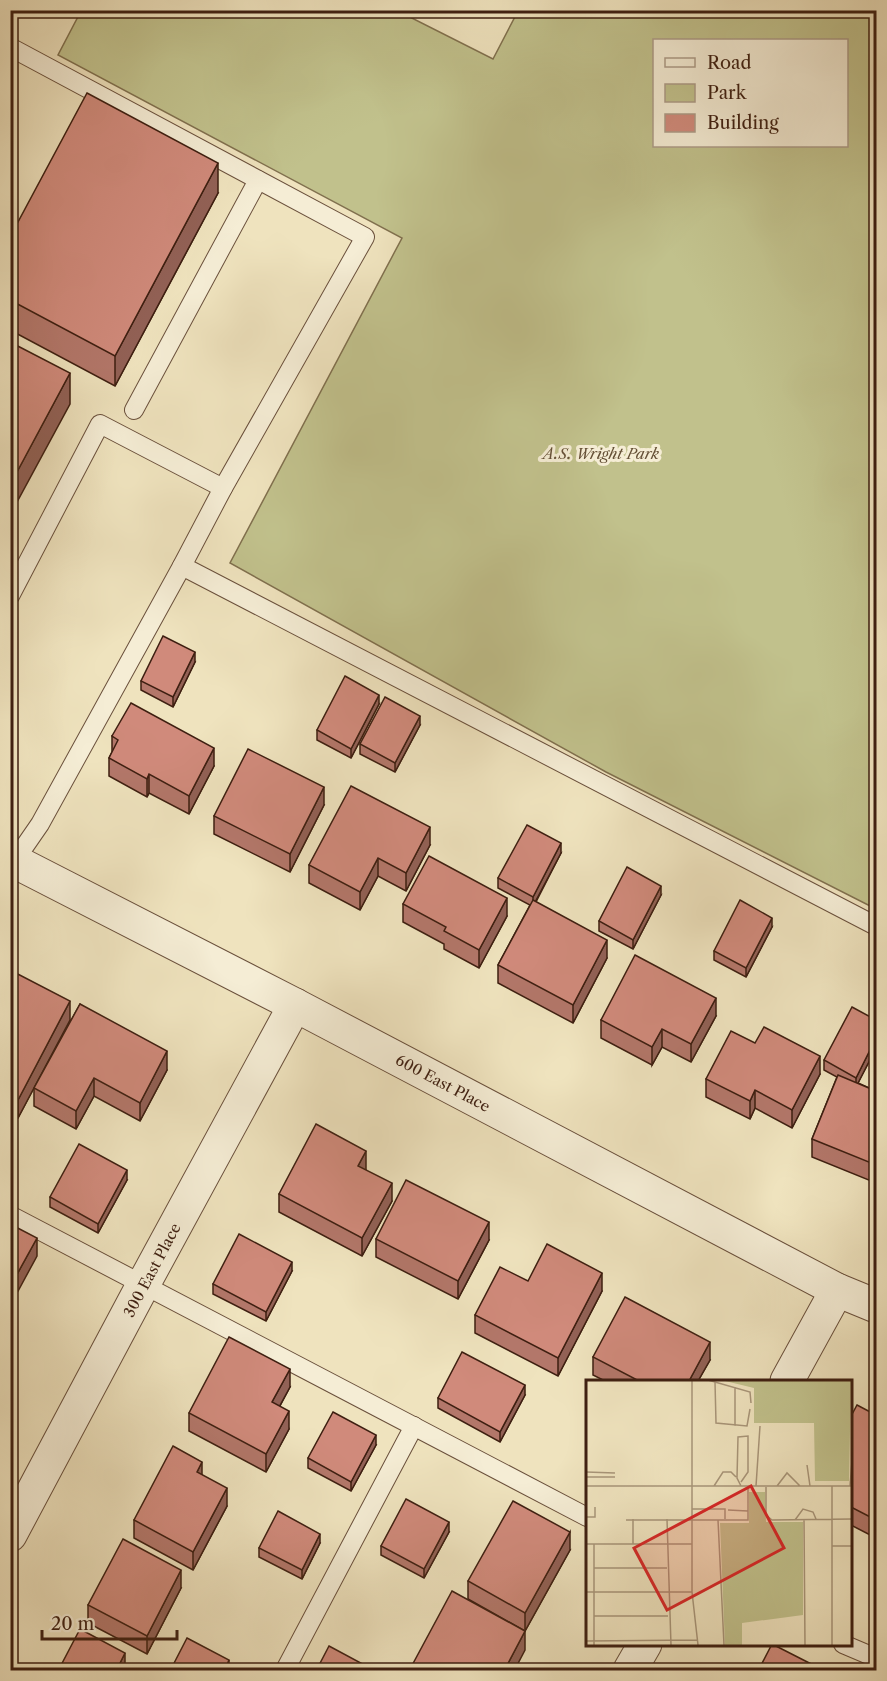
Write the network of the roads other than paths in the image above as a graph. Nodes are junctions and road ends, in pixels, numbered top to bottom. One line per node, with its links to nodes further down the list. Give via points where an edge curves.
1 (10, 48): 2 (lane)
2 (258, 180): 3 (lane); 4 (lane, via 365,237)
3 (134, 410)
4 (223, 488): 5 (lane); 6 (lane, via 100,424)
5 (182, 566): 7 (lane, via 40,824); 8 (lane)
6 (10, 596)
7 (12, 863): 9 (street, 600 East Place)
8 (876, 926)
9 (295, 1005): 11 (street, 300 East Place); 12 (street, 600 East Place)
10 (10, 1215): 11 (lane)
11 (143, 1285): 15 (lane); 17 (street, 300 East Place)
12 (837, 1290): 13 (street, 600 East Place); 14 (street)
13 (876, 1306)
14 (788, 1380)
15 (414, 1426): 16 (lane); 21 (lane)
16 (586, 1516)
17 (10, 1535)
18 (644, 1645): 22 (street)
19 (845, 1645): 20 (lane)
20 (876, 1658)
21 (285, 1671)
22 (630, 1671)

